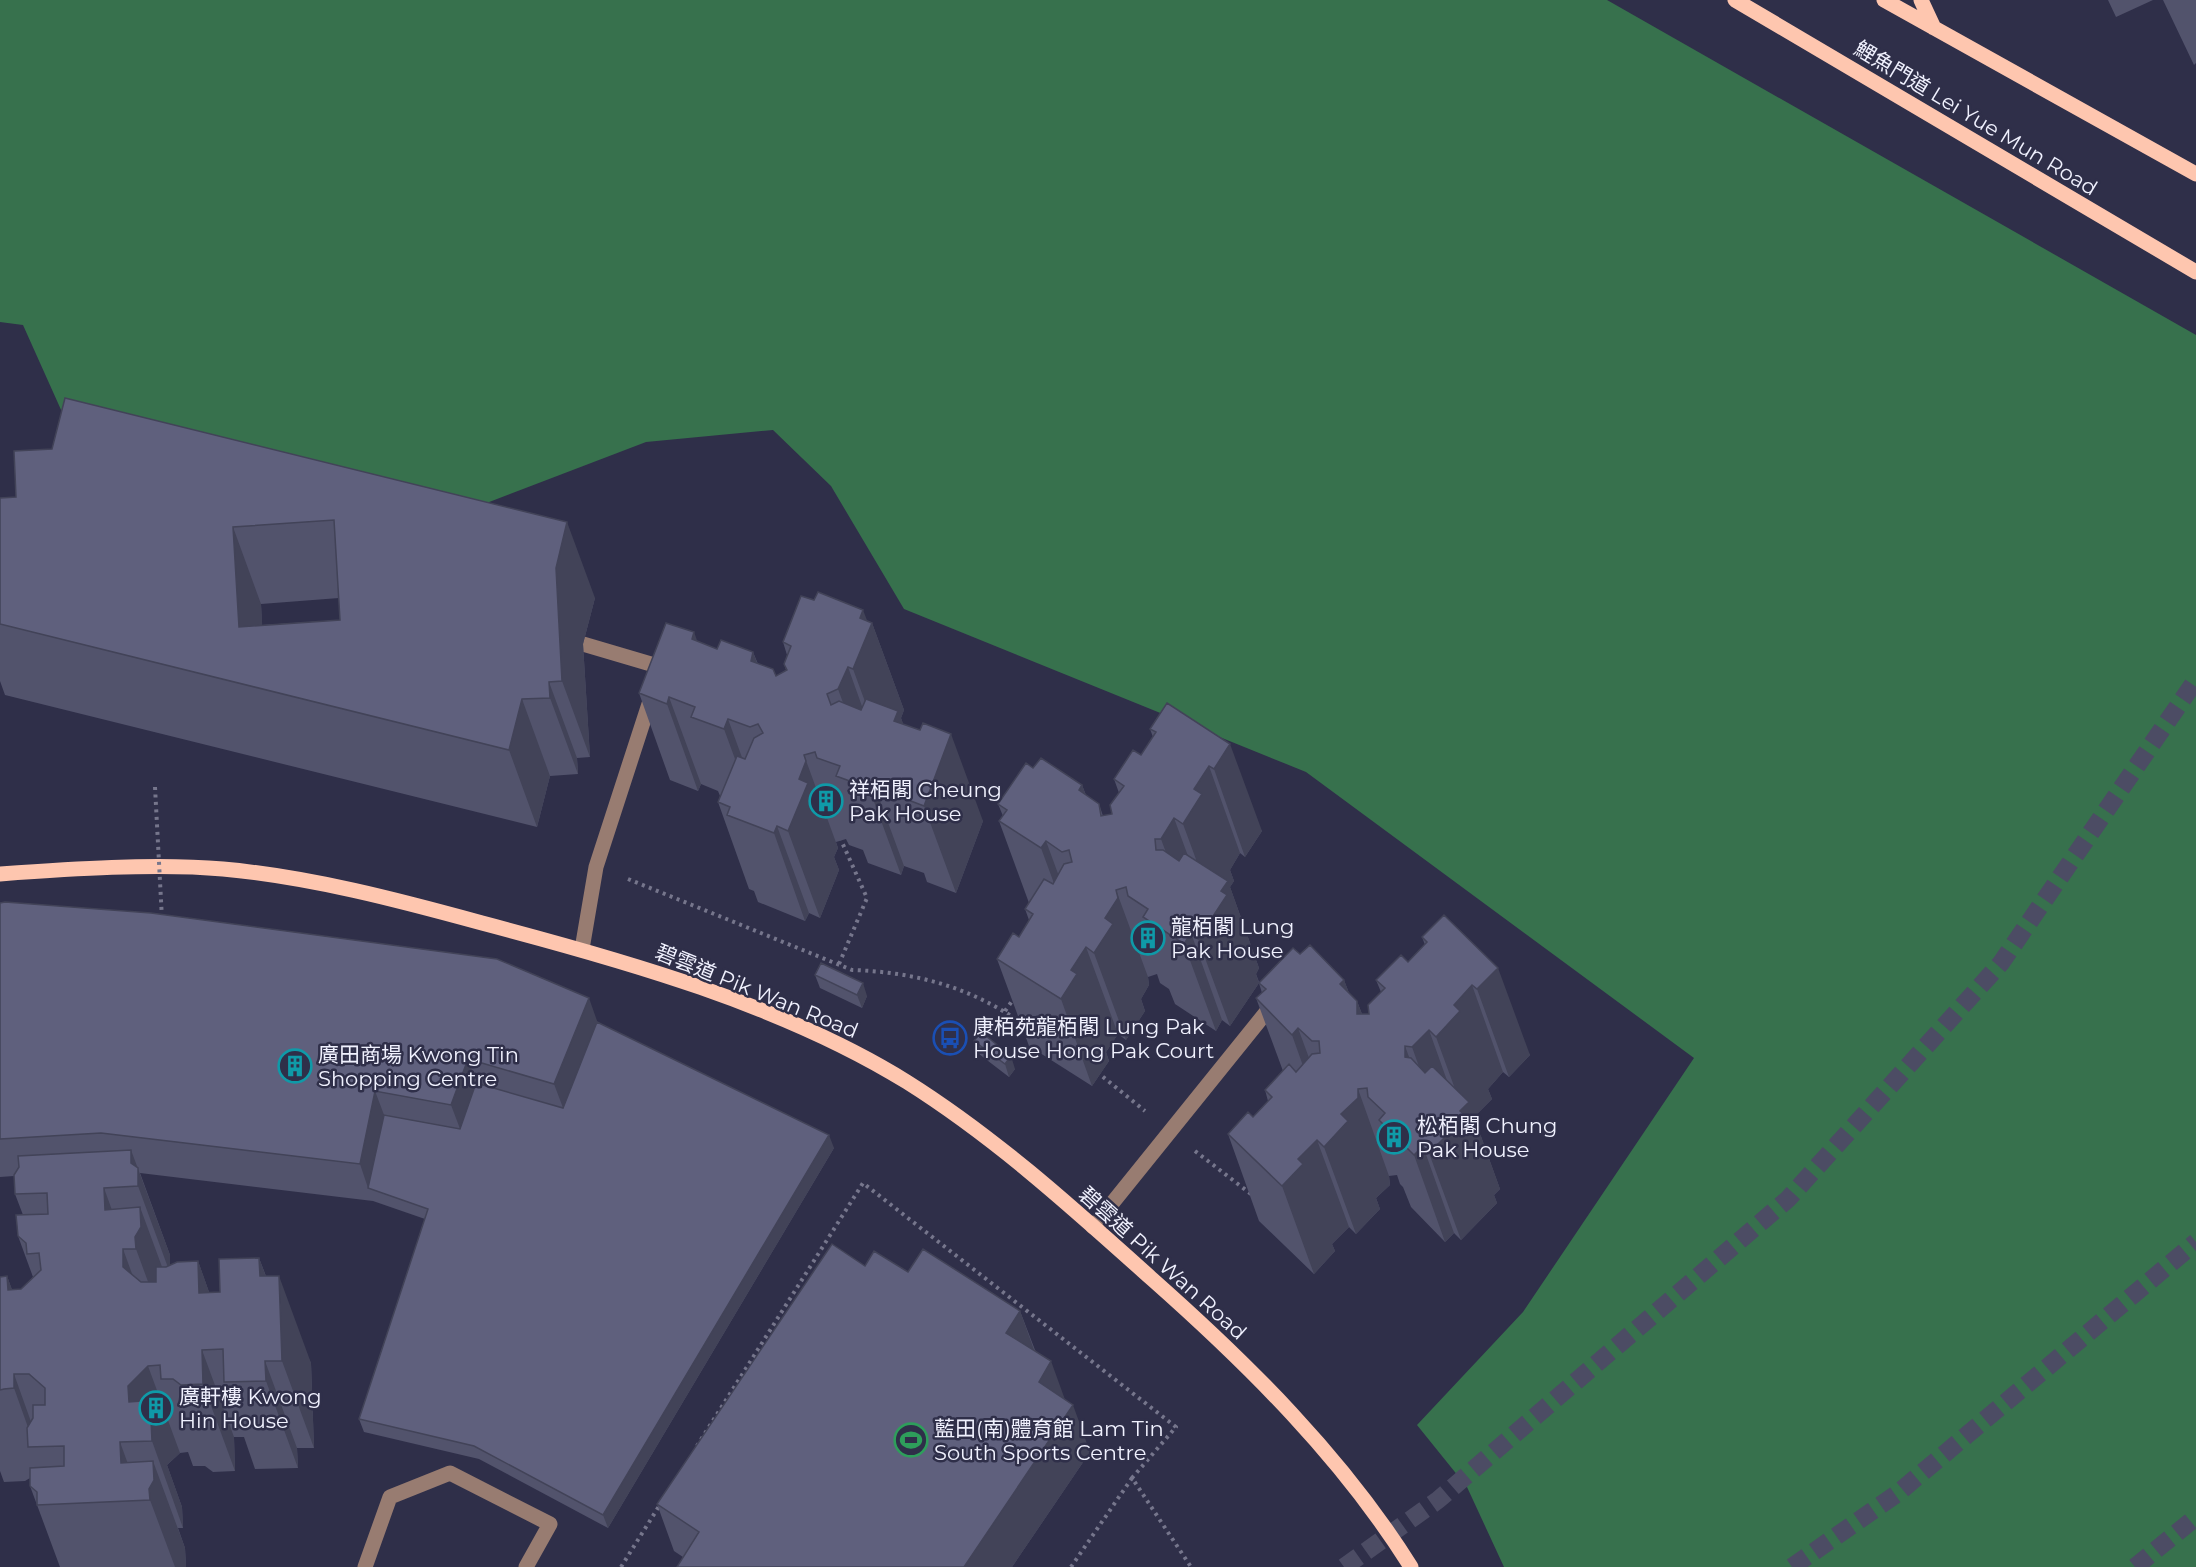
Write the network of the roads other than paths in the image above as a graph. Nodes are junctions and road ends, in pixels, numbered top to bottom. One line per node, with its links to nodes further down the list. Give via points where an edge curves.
1 (1736, 0): 6 (main road, 鯉魚門道 Lei Yue Mun Road)
2 (1884, 0): 4 (main road)
3 (1921, 0): 4 (main road)
4 (1934, 28): 5 (main road)
5 (2196, 174)
6 (2196, 272)
7 (584, 644): 9 (lane, via 666,669 596,867)
8 (0, 874): 9 (main road, 碧雲道 Pik Wan Road, via 222,869 416,905)
9 (582, 949): 11 (main road, 碧雲道 Pik Wan Road, via 753,1008 856,1053 949,1110 1051,1188)
10 (1288, 985): 11 (lane)
11 (1093, 1227): 14 (main road, 碧雲道 Pik Wan Road, via 1215,1335 1320,1446 1361,1494)
12 (365, 1567): 13 (lane, via 390,1497 450,1473 550,1524)
13 (526, 1567)
14 (1411, 1567)

